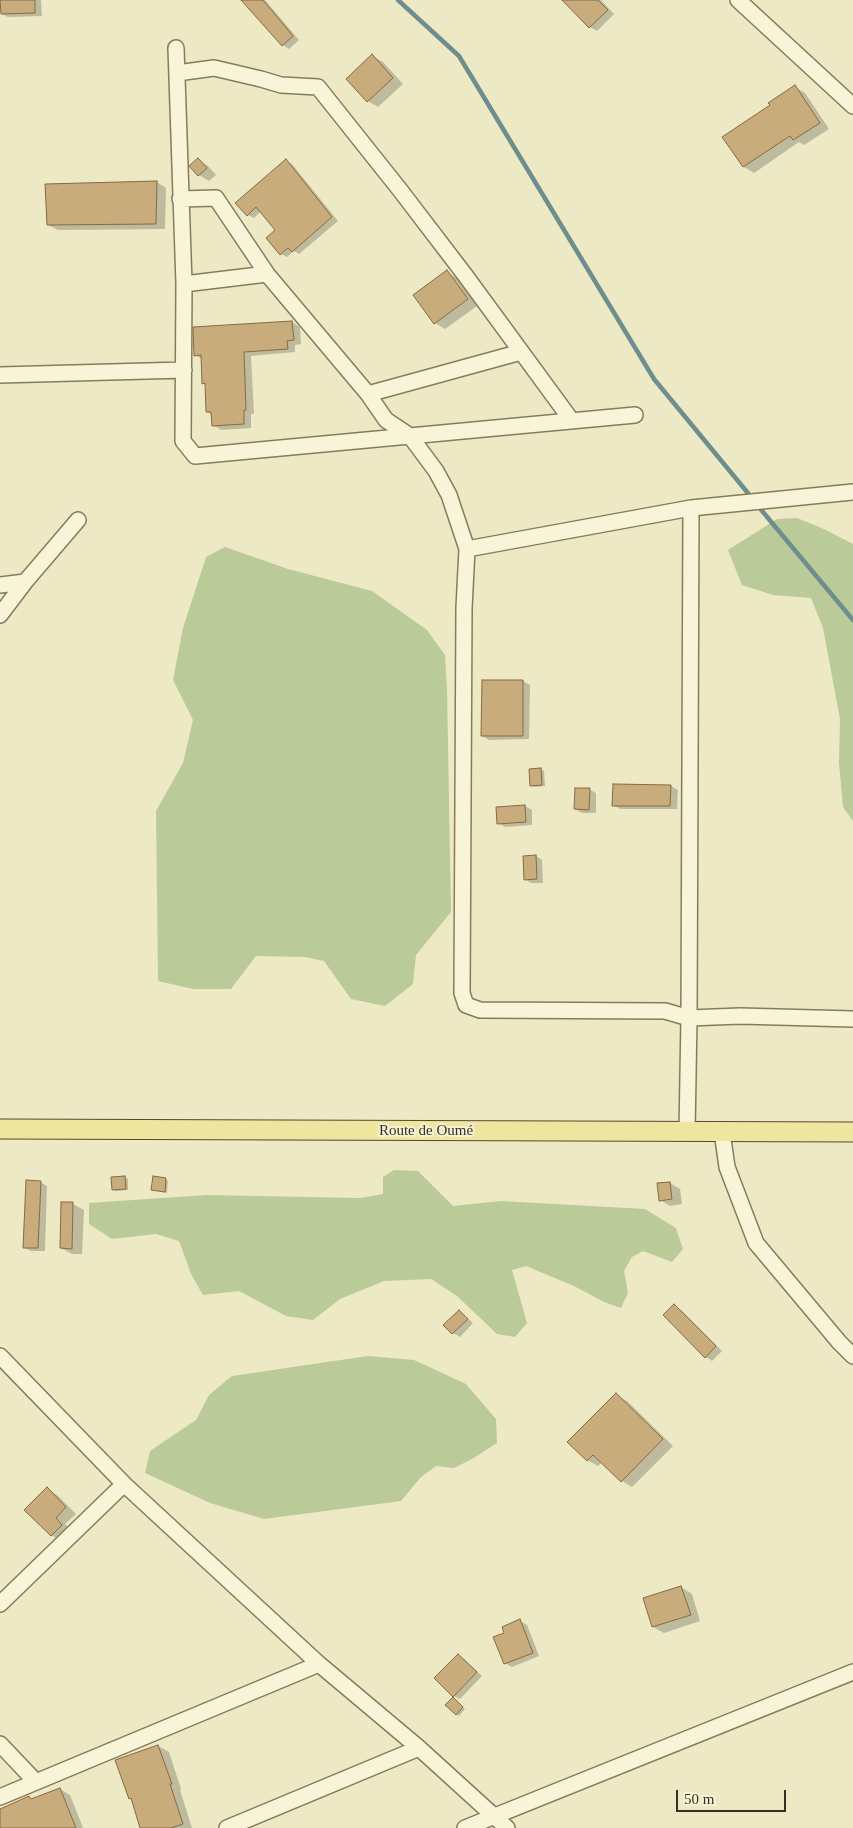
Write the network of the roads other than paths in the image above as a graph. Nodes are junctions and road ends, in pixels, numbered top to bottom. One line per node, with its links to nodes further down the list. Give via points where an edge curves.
1 (738, 0): 4 (street)
2 (176, 48): 3 (street)
3 (177, 73): 5 (street); 8 (street, via 214,68 281,86 318,87)
4 (853, 106)
5 (180, 199): 6 (street, via 216,198); 7 (street)
6 (267, 274): 7 (street); 11 (street)
7 (184, 284): 9 (street)
8 (521, 352): 11 (street); 13 (street)
9 (184, 370): 10 (street); 14 (street, via 183,442 195,456)
10 (0, 375)
11 (368, 394): 14 (street, via 386,420)
12 (635, 415): 13 (street)
13 (572, 421): 14 (street)
14 (410, 436): 18 (street, via 449,495)
15 (853, 492): 16 (street)
16 (691, 508): 18 (street); 22 (street)
17 (78, 520): 19 (street)
18 (467, 550): 22 (street, via 462,973 466,1005 480,1010 665,1012)
19 (25, 582): 20 (street); 21 (street)
20 (0, 585)
21 (0, 615)
22 (689, 1018): 23 (street); 25 (street)
23 (853, 1019)
24 (0, 1129): 25 (main road, Route de Oumé)
25 (687, 1132): 26 (main road, Route de Oumé)
26 (722, 1132): 27 (main road, Route de Oumé); 29 (street, via 727,1167 756,1243)
27 (853, 1132)
28 (0, 1356): 30 (street)
29 (853, 1356)
30 (124, 1484): 31 (street); 32 (street)
31 (0, 1604)
32 (319, 1664): 35 (street); 36 (street)
33 (853, 1672): 38 (street)
34 (0, 1744): 36 (street)
35 (419, 1748): 38 (street); 39 (street)
36 (36, 1782): 37 (street)
37 (0, 1797)
38 (496, 1816): 40 (street); 41 (street)
39 (227, 1828)
40 (465, 1828)
41 (507, 1828)

